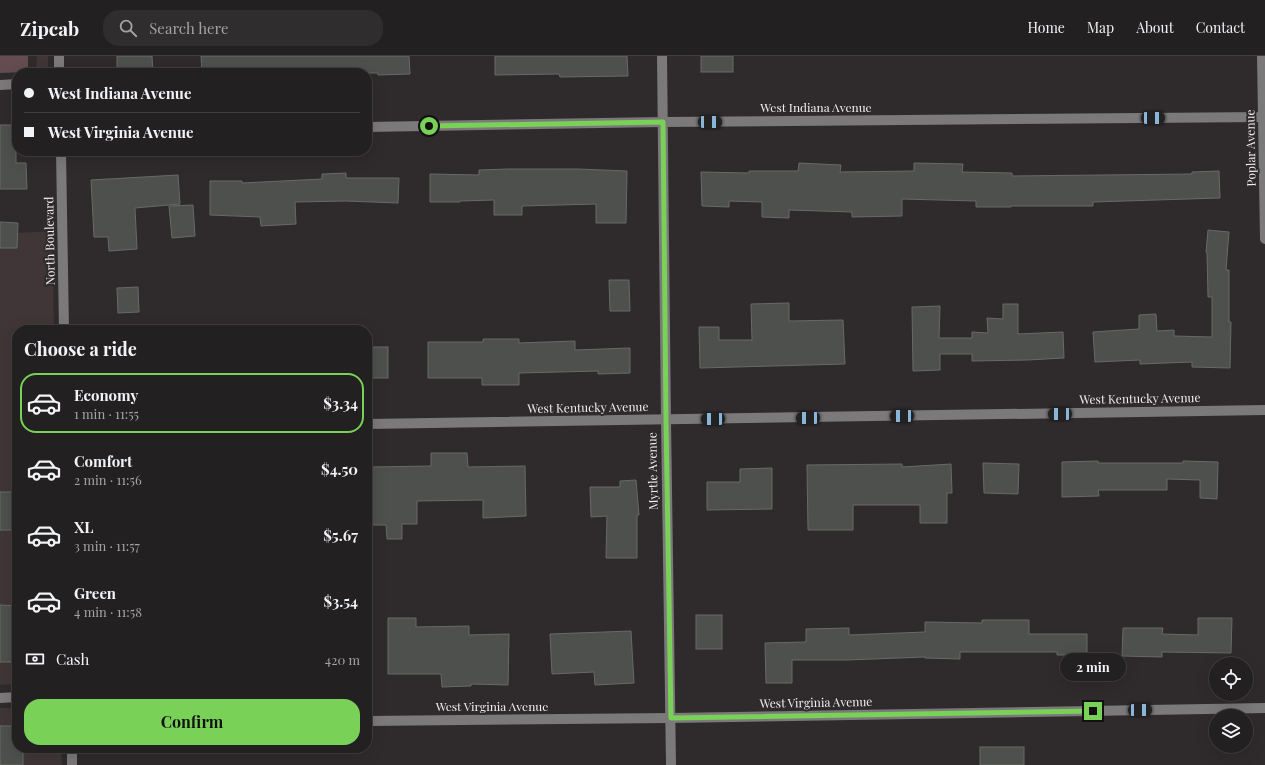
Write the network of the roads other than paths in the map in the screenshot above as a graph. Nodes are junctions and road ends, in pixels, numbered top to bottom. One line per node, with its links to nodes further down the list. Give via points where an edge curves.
1 (59, 56): 4 (street)
2 (662, 56): 8 (street, Myrtle Avenue)
3 (1262, 56): 7 (street, Poplar Avenue)
4 (59, 68)
5 (12, 84): 6 (street)
6 (0, 85)
7 (1264, 117): 8 (street, West Indiana Avenue); 11 (street, Poplar Avenue)
8 (663, 122): 9 (street, West Indiana Avenue); 14 (street, Myrtle Avenue)
9 (372, 127)
10 (61, 156): 12 (street, North Boulevard)
11 (1265, 239)
12 (64, 325)
13 (1265, 410): 14 (street, West Kentucky Avenue)
14 (666, 420): 15 (street, West Kentucky Avenue); 19 (street, Myrtle Avenue)
15 (372, 424)
16 (12, 697): 17 (street)
17 (0, 698)
18 (1265, 708): 19 (street, West Virginia Avenue)
19 (671, 718): 20 (street, West Virginia Avenue); 23 (street, Myrtle Avenue)
20 (372, 721)
21 (72, 753): 22 (street)
22 (72, 765)
23 (671, 765)

